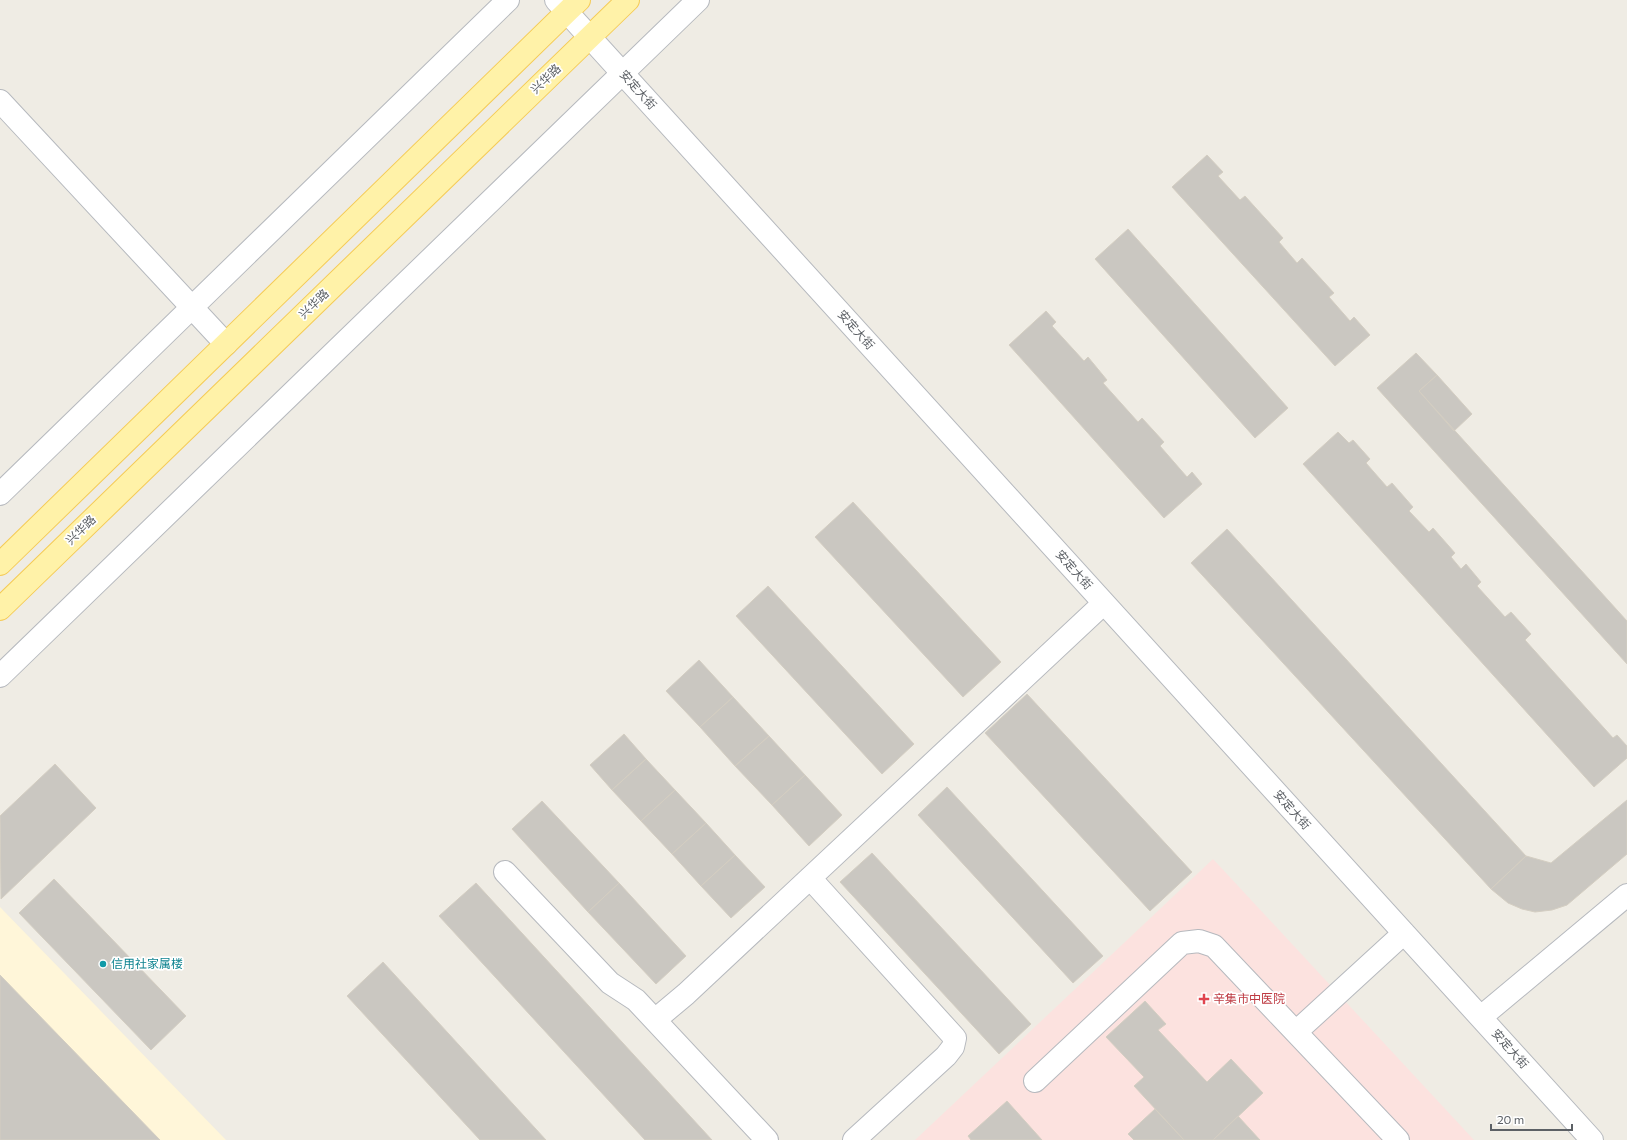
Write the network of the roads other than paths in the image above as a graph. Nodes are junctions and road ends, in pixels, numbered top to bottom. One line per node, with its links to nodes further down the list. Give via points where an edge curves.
1 (508, 0): 8 (street)
2 (628, 0): 5 (main road, 兴华路)
3 (698, 0): 6 (street)
4 (567, 4): 5 (street, 安定大街); 9 (main road)
5 (590, 37): 6 (street, 安定大街); 13 (main road, 兴华路)
6 (622, 73): 12 (street, 安定大街); 14 (street)
7 (0, 101): 8 (street)
8 (192, 307): 9 (street); 10 (street)
9 (226, 344): 11 (main road)
10 (0, 494)
11 (0, 564)
12 (1104, 602): 16 (street); 18 (street, 安定大街)
13 (0, 609)
14 (0, 676)
15 (505, 872): 20 (street, via 610,983 636,1000)
16 (810, 878): 20 (street); 24 (street, via 954,1038 953,1047 946,1056)
17 (1627, 895): 19 (street)
18 (1404, 933): 19 (street, 安定大街); 21 (street)
19 (1481, 1017): 26 (street, 安定大街)
20 (655, 1020): 23 (street)
21 (1296, 1032): 22 (street, via 1214,946 1199,941 1182,943); 25 (street)
22 (1035, 1081)
23 (767, 1140)
24 (854, 1140)
25 (1398, 1140)
26 (1592, 1140)

